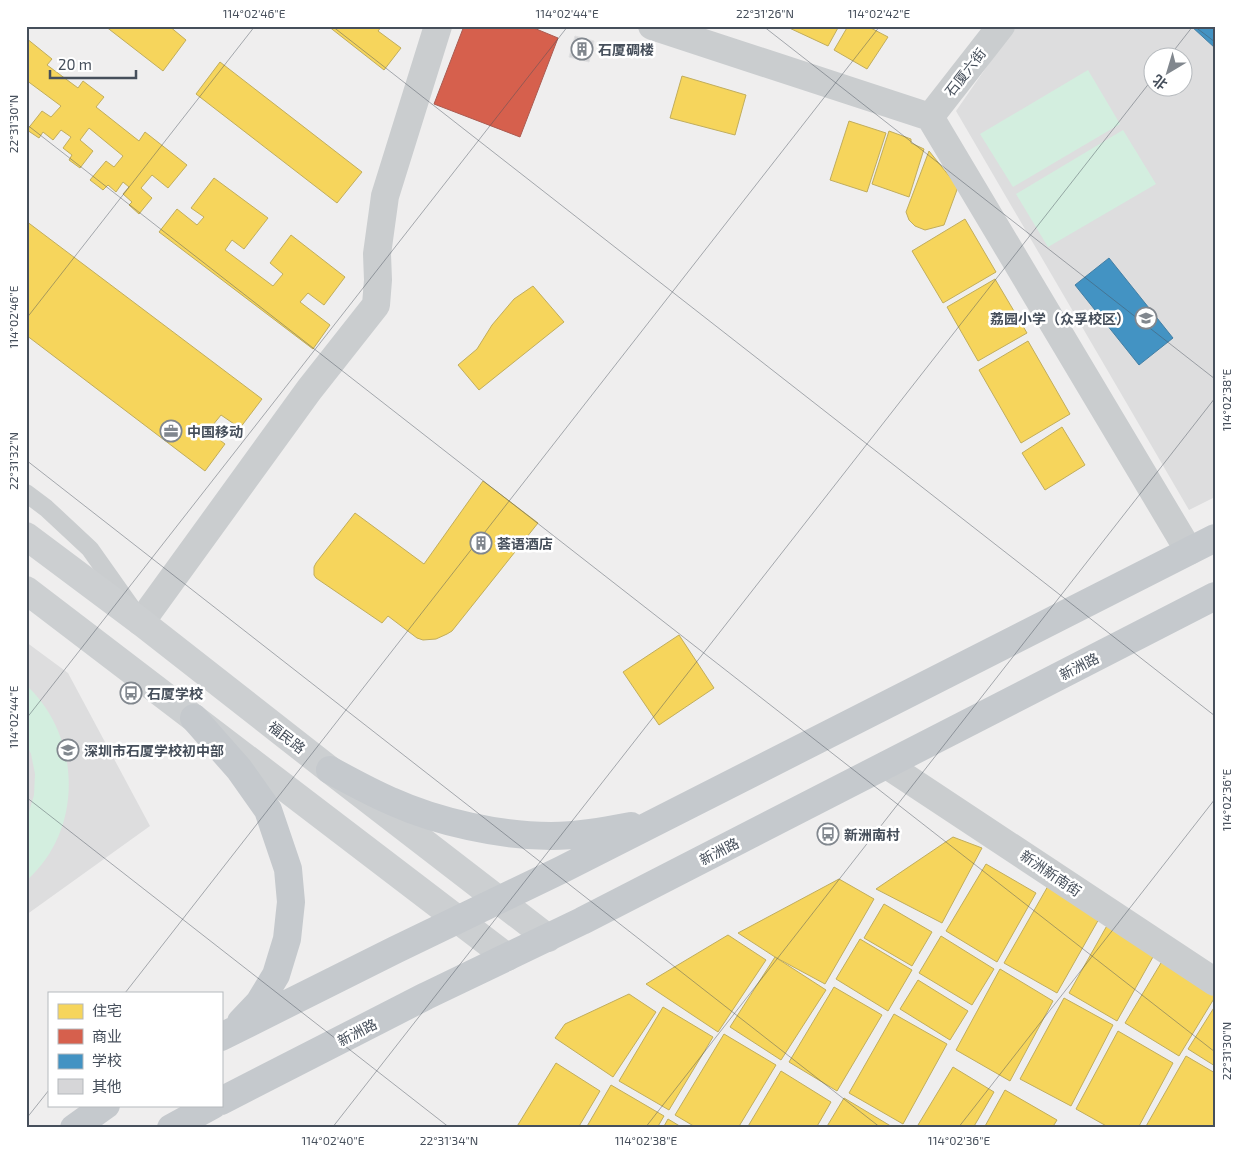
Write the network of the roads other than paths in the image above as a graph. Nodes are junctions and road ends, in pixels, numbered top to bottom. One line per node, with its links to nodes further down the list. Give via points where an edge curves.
1 (438, 26): 11 (street, via 385,196 377,254 376,304 309,390)
2 (652, 26): 4 (street)
3 (1001, 26): 4 (street, 石厦六街)
4 (930, 117): 8 (street)
5 (26, 493): 11 (lane, via 90,549)
6 (26, 536): 11 (main road, 福民路)
7 (1215, 538): 8 (main road)
8 (1189, 551): 15 (main road)
9 (26, 590): 12 (main road)
10 (1215, 596): 13 (main road, 新洲路)
11 (141, 622): 14 (main road, 福民路)
12 (194, 718): 17 (main road); 21 (main road, via 239,769 268,810 288,869 291,902 287,939 276,975 258,1004)
13 (887, 764): 18 (main road, 新洲路); 20 (street, 新洲新南街)
14 (330, 770): 15 (main road, via 392,802 446,820 503,833 551,836 599,832); 16 (main road, 福民路)
15 (654, 822): 16 (main road)
16 (499, 900): 17 (main road); 18 (main road, 福民路)
17 (458, 920): 19 (main road); 21 (main road)
18 (548, 938): 19 (main road, 新洲路)
19 (507, 957): 22 (main road, 新洲路)
20 (1215, 982)
21 (227, 1034)
22 (222, 1100)
23 (105, 1106): 25 (main road)
24 (211, 1106): 26 (main road)
25 (75, 1127)
26 (171, 1128)

